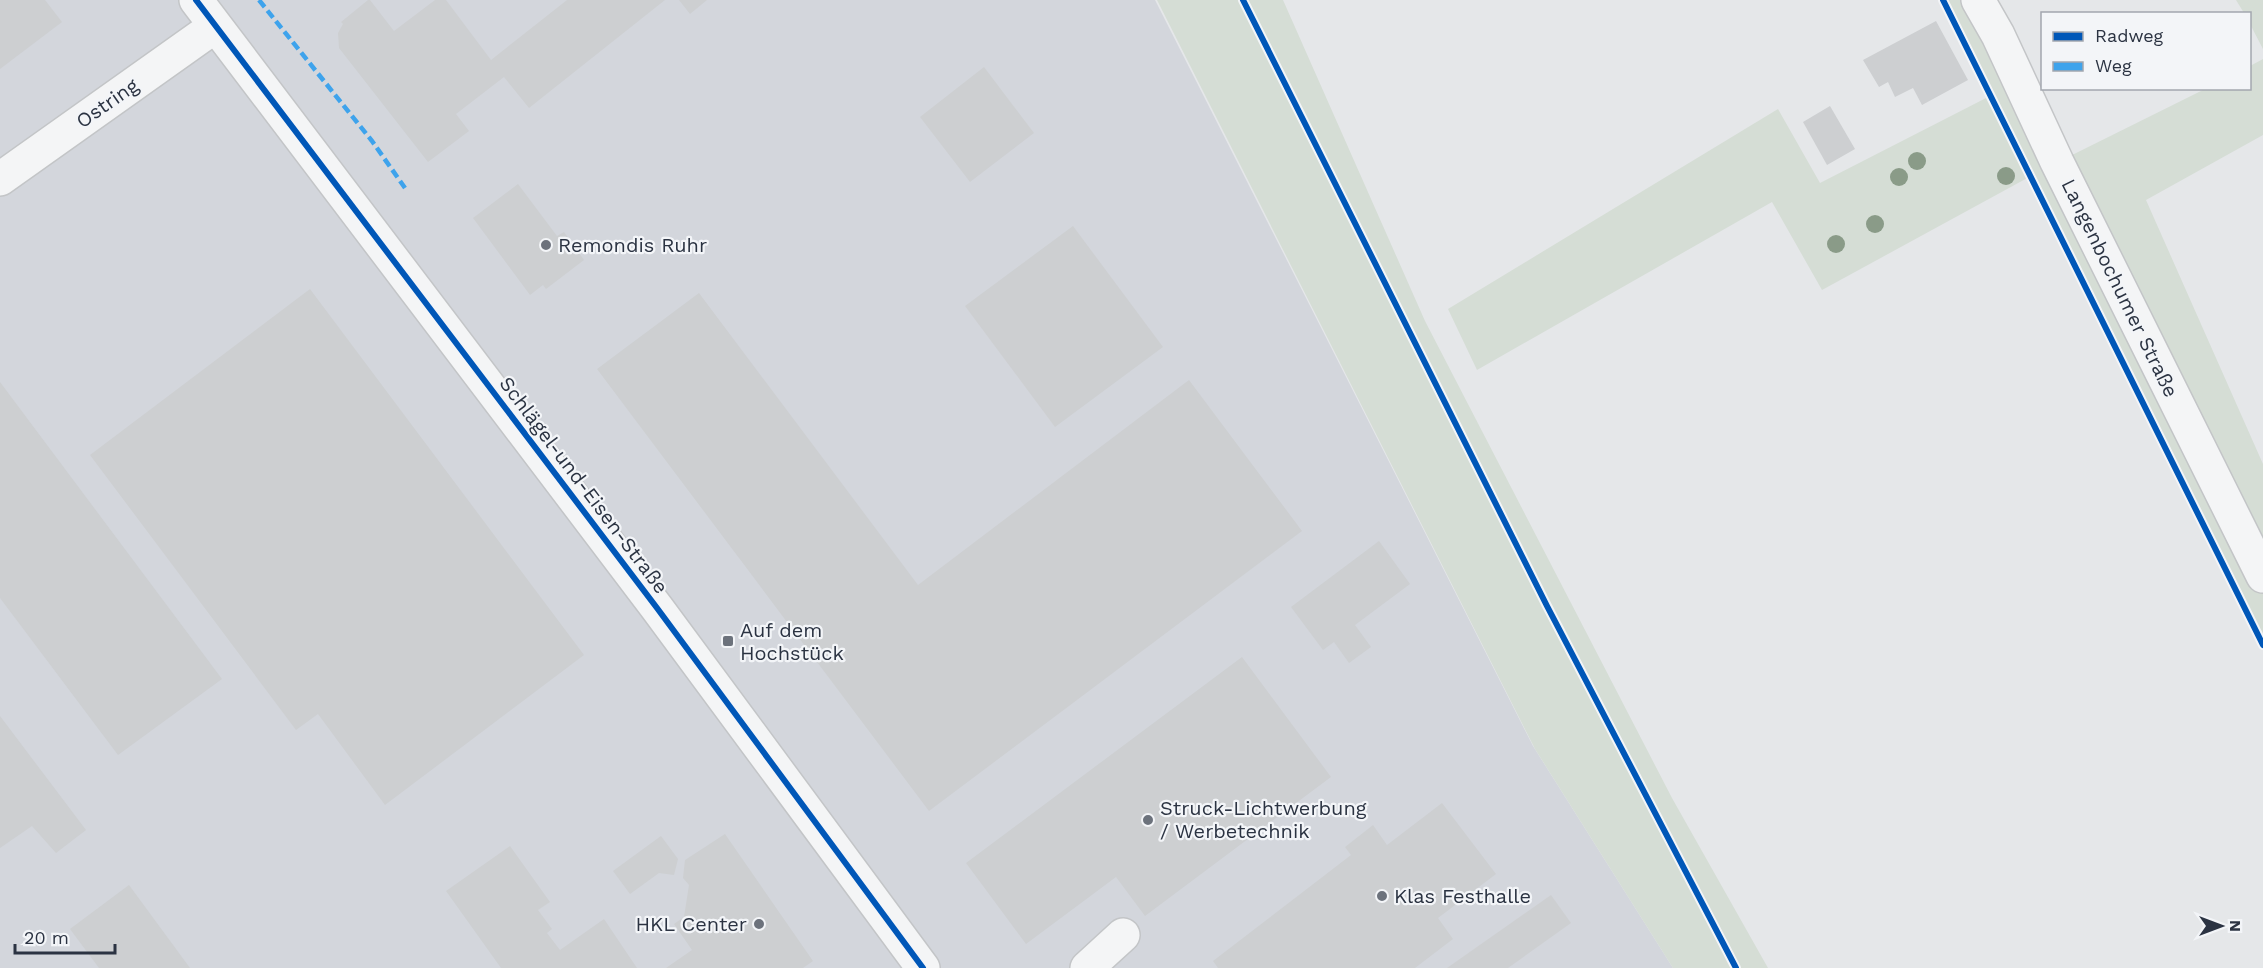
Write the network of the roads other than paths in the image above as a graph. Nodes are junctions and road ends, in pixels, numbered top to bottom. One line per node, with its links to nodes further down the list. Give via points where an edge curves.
1 (196, 0): 3 (street, Schlägel-und-Eisen-Straße)
2 (1978, 0): 5 (street, Langenbochumer Straße)
3 (214, 27): 4 (street, Ostring); 7 (street, Schlägel-und-Eisen-Straße, via 657,608)
4 (0, 178)
5 (2263, 576)
6 (1123, 935): 8 (street)
7 (923, 968)
8 (1087, 968)

